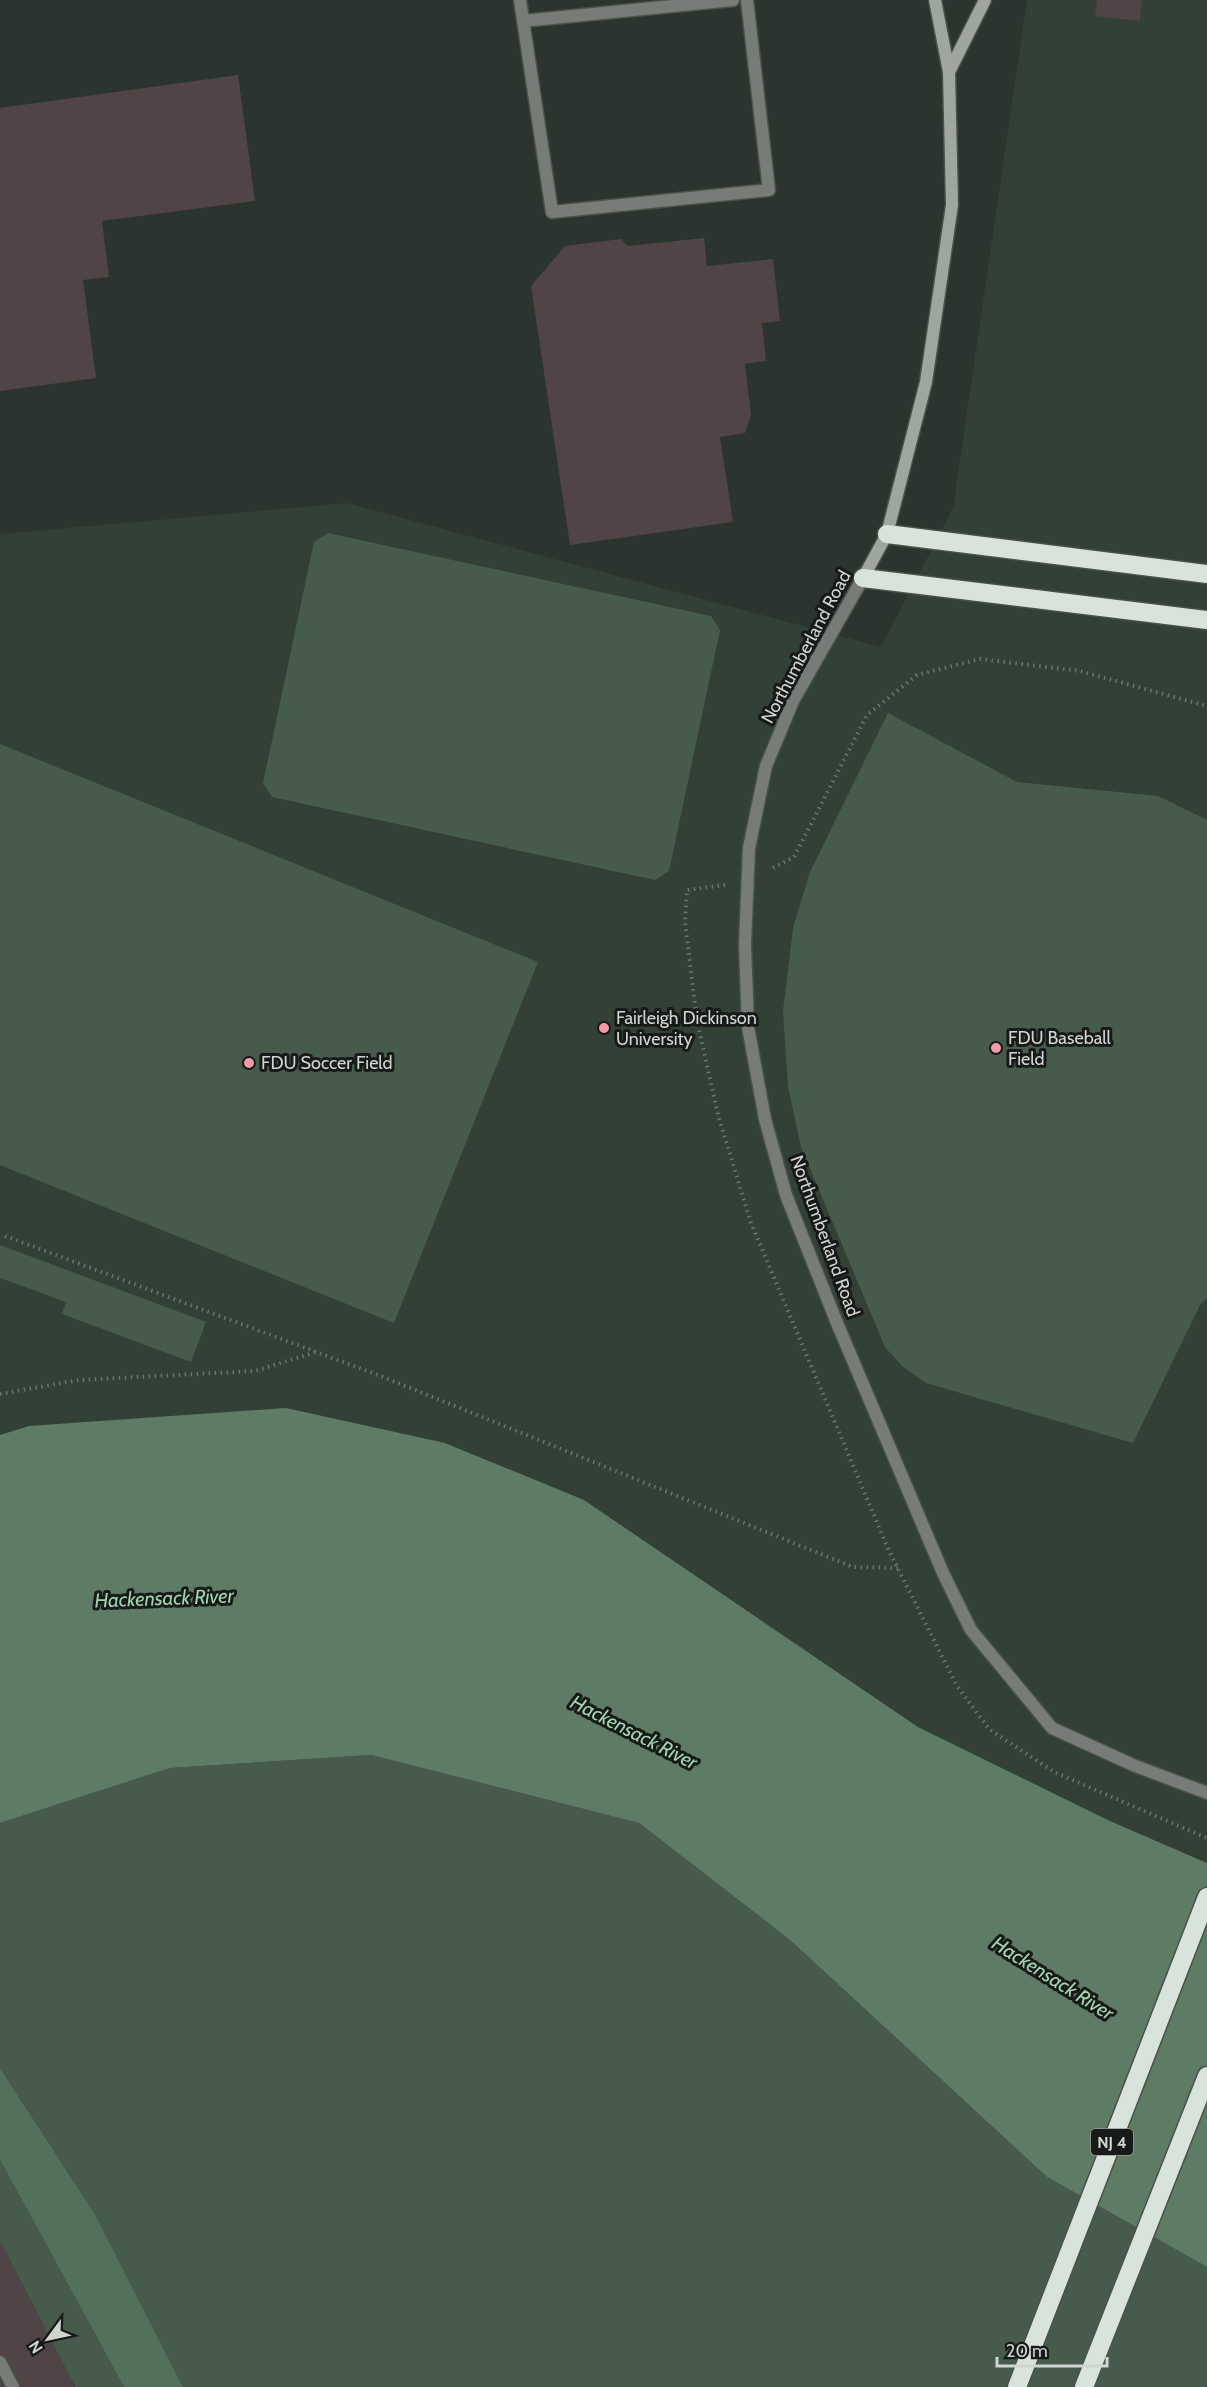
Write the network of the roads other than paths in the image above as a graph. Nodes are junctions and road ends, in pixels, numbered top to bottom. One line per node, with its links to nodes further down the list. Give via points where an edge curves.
1 (520, 0): 6 (street)
2 (733, 0): 6 (street)
3 (747, 0): 6 (street, via 769,190 552,212)
4 (935, 0): 7 (main road, Northumberland Road)
5 (985, 0): 7 (main road)
6 (523, 21)
7 (949, 72): 8 (main road, Northumberland Road, via 952,205 926,382)
8 (888, 534): 9 (highway); 10 (main road, Northumberland Road)
9 (1207, 574)
10 (863, 578): 11 (highway); 12 (street, Northumberland Road, via 794,701 766,766 749,848 745,944 748,1027 765,1119 786,1195 841,1334 971,1630 1052,1728)
11 (1207, 620)
12 (1207, 1793)
13 (1207, 1897): 17 (highway, NJ 4)
14 (1207, 2076): 18 (highway)
15 (0, 2362): 16 (street)
16 (13, 2387)
17 (1017, 2387)
18 (1084, 2387)

